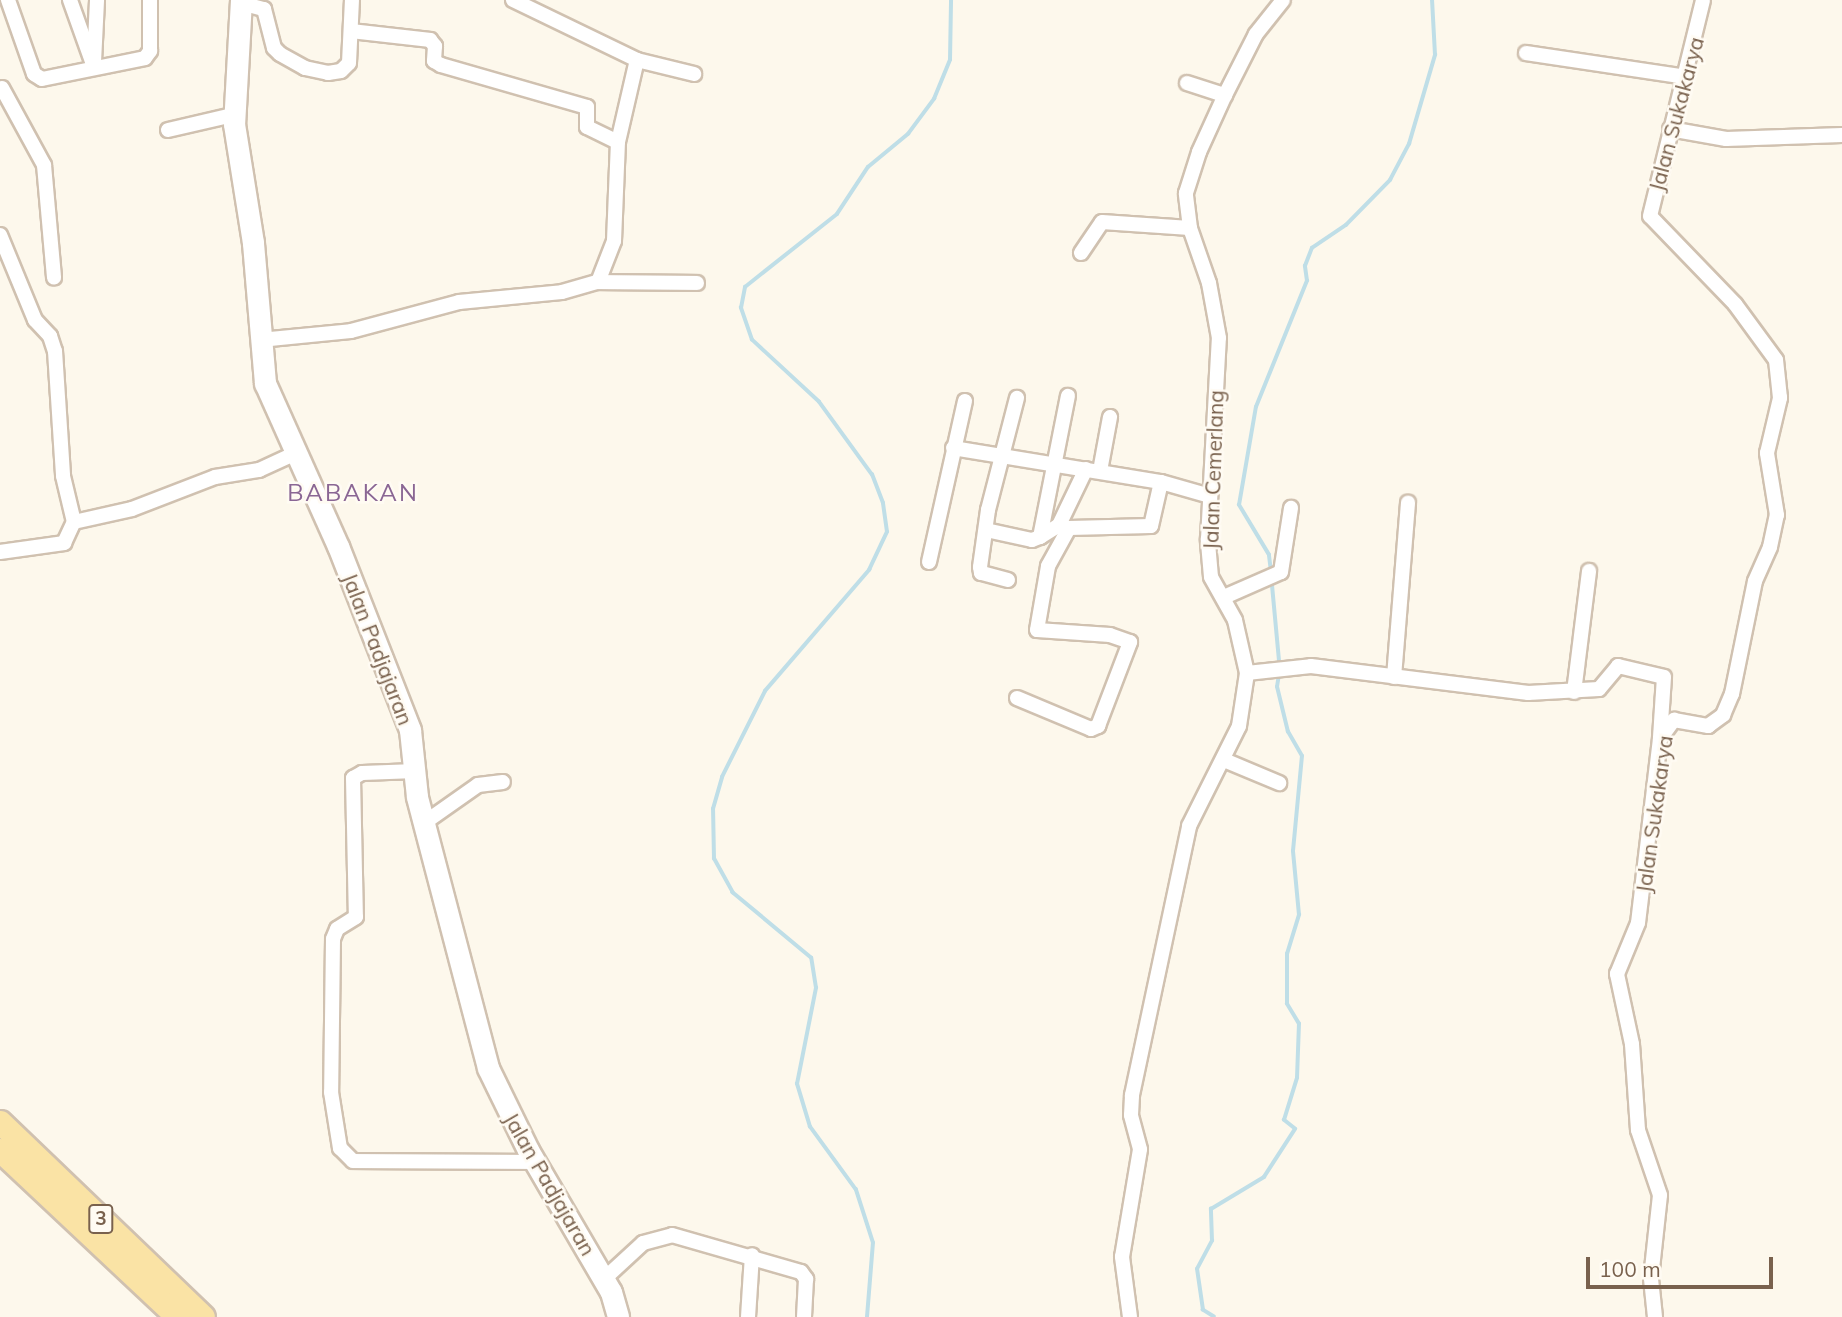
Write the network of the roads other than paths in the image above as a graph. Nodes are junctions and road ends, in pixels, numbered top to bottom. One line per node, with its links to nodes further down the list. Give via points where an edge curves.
1 (8, 0): 13 (street, via 38,78)
2 (70, 0): 13 (street)
3 (97, 0): 13 (street)
4 (150, 0): 13 (street, via 150,51 145,58)
5 (352, 0): 10 (street)
6 (513, 0): 12 (street)
7 (1283, 0): 18 (street, Jalan Cemerlang, via 1256,34)
8 (1703, 0): 15 (street, Jalan Sukakarya)
9 (241, 1): 10 (street, via 264,9 274,48 305,68 328,73 346,68); 19 (street, Jalan Padjajaran)
10 (351, 31): 23 (street, via 429,40 435,46 434,61 588,108 587,127)
11 (1527, 53): 15 (street)
12 (637, 60): 14 (street); 23 (street)
13 (94, 67)
14 (694, 74)
15 (1686, 77): 20 (street, Jalan Sukakarya)
16 (1187, 83): 18 (street)
17 (3, 88): 27 (street, via 44,165)
18 (1225, 95): 24 (street, Jalan Cemerlang, via 1190,177 1186,209)
19 (233, 115): 21 (street); 30 (street, Jalan Padjajaran, via 252,234)
20 (1670, 129): 22 (street, via 1726,139); 56 (street, Jalan Sukakarya, via 1651,220 1710,275 1758,330 1776,360 1781,386 1768,439 1775,528 1755,580 1732,694 1714,725 1674,720)
21 (168, 130)
22 (1842, 135)
23 (618, 142): 28 (street, via 614,241)
24 (1190, 228): 26 (street, via 1102,222); 41 (street, Jalan Cemerlang, via 1209,283 1219,338)
25 (0, 235): 44 (street, via 35,320 50,336 55,351 63,476)
26 (1081, 253)
27 (54, 278)
28 (598, 282): 29 (street); 30 (street, via 562,292 459,302 351,331)
29 (696, 283)
30 (260, 340): 36 (street, Jalan Padjajaran, via 265,383)
31 (1068, 396): 38 (street)
32 (1017, 398): 37 (street)
33 (965, 401): 35 (street)
34 (1110, 417): 39 (street)
35 (953, 448): 37 (street); 48 (street)
36 (296, 453): 44 (street, via 259,470 215,477 132,509); 58 (street, Jalan Padjajaran, via 390,672 410,730)
37 (1000, 456): 38 (street); 45 (street)
38 (1051, 465): 39 (street); 46 (street)
39 (1093, 470): 40 (street); 46 (street, via 1059,525)
40 (1161, 482): 41 (street); 55 (street, via 1151,526 1069,528 1048,566 1037,630 1110,635 1130,642 1098,726 1091,729)
41 (1210, 496): 51 (street, Jalan Cemerlang, via 1211,577)
42 (1408, 503): 53 (street)
43 (1292, 508): 51 (street, via 1281,572)
44 (74, 522): 47 (street, via 64,543)
45 (986, 530): 46 (street, via 1032,540); 50 (street, via 981,573)
46 (1040, 537)
47 (0, 552)
48 (929, 562)
49 (1589, 571): 54 (street)
50 (1008, 580)
51 (1224, 597): 52 (street, Jalan Cemerlang, via 1236,620)
52 (1247, 673): 53 (street, via 1311,666); 57 (street, Jalan Cemerlang, via 1239,726)
53 (1394, 677): 54 (street, via 1497,691)
54 (1574, 692): 56 (street, via 1600,689 1618,666 1662,676)
55 (1017, 698)
56 (1660, 739): 73 (street, Jalan Sukakarya, via 1638,923 1617,974 1632,1044 1638,1130 1660,1195 1651,1278)
57 (1224, 760): 60 (street); 72 (street, Jalan Cemerlang, via 1189,826 1130,1106 1140,1149 1122,1257)
58 (416, 771): 61 (street, Jalan Padjajaran); 64 (street, via 362,773 352,782 356,917 337,929 333,939 331,1092 340,1148 353,1161)
59 (503, 782): 61 (street, via 478,785)
60 (1279, 783)
61 (424, 822): 64 (street, Jalan Padjajaran, via 488,1068)
62 (0, 1122): 68 (main road, 3)
63 (0, 1150): 67 (main road, 3)
64 (536, 1162): 66 (street, Jalan Padjajaran)
65 (752, 1255): 66 (street, via 672,1235 657,1236); 70 (street); 71 (street, via 801,1272 806,1279)
66 (604, 1279): 69 (street, Jalan Padjajaran)
67 (178, 1317)
68 (203, 1317)
69 (618, 1317)
70 (748, 1317)
71 (804, 1317)
72 (1130, 1317)
73 (1655, 1317)

